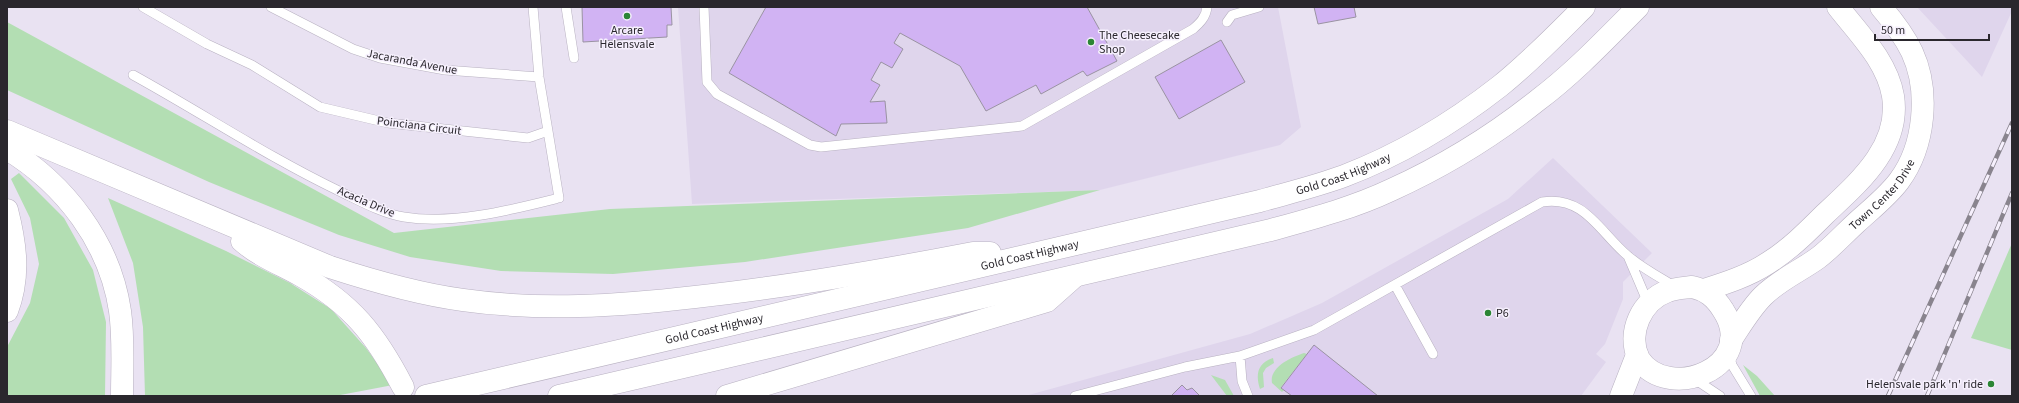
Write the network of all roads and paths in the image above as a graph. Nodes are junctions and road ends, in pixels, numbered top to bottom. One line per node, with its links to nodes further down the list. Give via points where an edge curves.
1 (143, 7): 17 (lane, Poinciana Circuit, via 207,44 252,65 320,107 388,124 528,138)
2 (271, 7): 15 (lane, Jacaranda Avenue, via 353,49 380,58 445,70)
3 (533, 7): 15 (lane)
4 (566, 7): 13 (lane)
5 (704, 7): 6 (lane, via 708,82 716,94 810,145 821,147 1022,126 1193,29 1200,24)
6 (1207, 7)
7 (1259, 7): 12 (lane, via 1232,14)
8 (1584, 7): 21 (main road, Gold Coast Highway, via 1500,86 1462,113 1393,153 1345,175 1260,201)
9 (1638, 7): 23 (main road, via 1572,72 1539,100 1463,153 1391,191 1346,208 1271,230)
10 (1838, 7): 26 (main road, Town Center Drive, via 1873,52 1888,77 1894,109 1882,152 1861,180 1790,246 1749,274)
11 (1881, 7): 29 (main road, Town Center Drive, via 1903,35 1913,53 1919,73 1923,110 1911,158 1898,182 1886,195 1818,258 1785,278 1763,296 1746,317)
12 (1227, 22)
13 (574, 58)
14 (133, 76): 17 (lane, Acacia Drive, via 312,178 370,206 402,217 430,219 474,216 559,198)
15 (539, 77): 17 (lane)
16 (7, 131): 20 (main road)
17 (548, 132)
18 (7, 149): 37 (main road, via 53,184 73,205 98,242 114,283 120,310)
19 (7, 210): 28 (main road, via 14,236 16,266 14,290)
20 (217, 220): 21 (main road, via 322,264 370,280 463,300 543,307 649,302 742,292 867,273 973,253); 34 (main road, via 254,252 299,274 345,306 376,339)
21 (1033, 254): 36 (main road, Gold Coast Highway, via 751,322)
22 (1628, 256): 24 (lane, via 1583,211 1569,202 1554,200 1542,202); 25 (lane); 27 (lane)
23 (1076, 275): 38 (main road); 39 (main road, via 1046,301)
24 (1395, 285): 30 (lane); 32 (lane, via 1314,330)
25 (1677, 288): 26 (main road, via 1692,287); 27 (main road, via 1658,296)
26 (1704, 290): 29 (main road, via 1718,302 1726,314 1731,330)
27 (1648, 304): 31 (main road, via 1636,327)
28 (7, 311)
29 (1730, 346): 33 (main road, via 1715,372); 45 (lane, via 1732,365)
30 (1433, 354)
31 (1637, 354): 33 (main road, via 1644,369 1663,382); 42 (main road)
32 (1240, 356): 35 (lane, via 1185,367); 41 (lane, via 1242,381)
33 (1691, 384): 43 (main road); 44 (lane)
34 (403, 387)
35 (1093, 394): 40 (lane)
36 (430, 395)
37 (122, 396)
38 (560, 396)
39 (727, 396)
40 (1075, 396)
41 (1248, 396)
42 (1621, 396)
43 (1661, 396)
44 (1720, 396)
45 (1751, 396)

